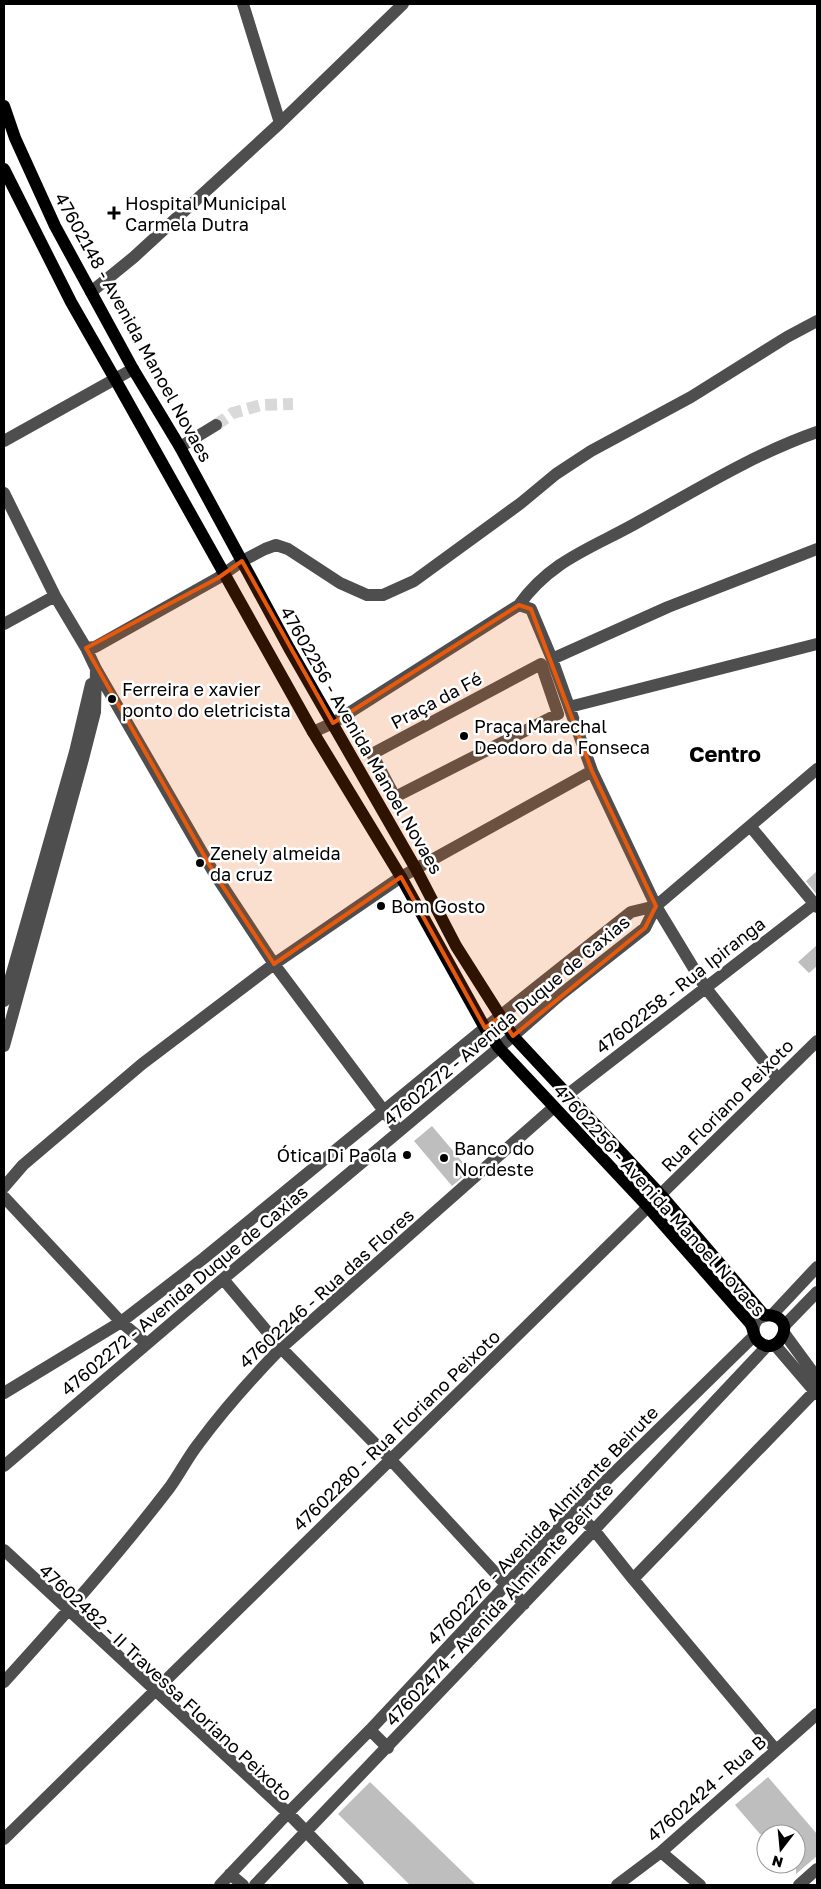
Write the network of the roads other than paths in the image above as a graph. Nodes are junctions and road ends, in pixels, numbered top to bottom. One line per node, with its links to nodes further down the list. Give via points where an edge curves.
1 (243, 4): 4 (street)
2 (403, 4): 4 (street)
3 (4, 106): 6 (main road, 47602148 - Avenida Manoel Novaes, via 14,138 55,226)
4 (280, 123): 6 (street)
5 (4, 169): 9 (main road, 47602256 - Avenida Manoel Novaes, via 71,302)
6 (92, 292): 8 (main road, 47602148 - Avenida Manoel Novaes)
7 (817, 321): 16 (street, via 691,397 592,450 414,581 383,595 354,590 288,548 276,545)
8 (134, 369): 9 (street); 13 (main road, 47602148 - Avenida Manoel Novaes)
9 (116, 379): 12 (street); 17 (main road, 47602256 - Avenida Manoel Novaes)
10 (216, 425): 13 (street)
11 (817, 432): 19 (street, via 764,453 711,480 572,557 545,575)
12 (4, 441)
13 (180, 447): 16 (main road, 47602148 - Avenida Manoel Novaes)
14 (4, 493): 18 (street)
15 (817, 549): 23 (street, via 668,607)
16 (242, 561): 17 (street); 27 (main road, 47602256 - Avenida Manoel Novaes)
17 (224, 572): 22 (street); 28 (main road, 47602256 - Avenida Manoel Novaes)
18 (55, 596): 20 (street); 22 (street)
19 (519, 605): 23 (street, via 531,609); 27 (street)
20 (4, 624)
21 (817, 644): 26 (street)
22 (86, 648): 24 (street)
23 (552, 659): 26 (street)
24 (96, 669): 36 (street, via 214,873); 38 (street); 43 (street, via 95,712)
25 (544, 671): 25 (street, Praça da Fé, via 558,714 395,797 372,754 541,664)
26 (569, 707): 30 (street)
27 (333, 723): 28 (street); 32 (main road, 47602256 - Avenida Manoel Novaes)
28 (313, 732): 33 (main road, 47602256 - Avenida Manoel Novaes)
29 (817, 769): 31 (street, 47602272 - Avenida Duque de Caxias)
30 (592, 770): 32 (street); 35 (street)
31 (750, 826): 34 (street); 35 (street, 47602272 - Avenida Duque de Caxias)
32 (416, 869): 33 (street); 39 (main road, 47602256 - Avenida Manoel Novaes, via 456,946)
33 (401, 877): 36 (street); 40 (main road, 47602256 - Avenida Manoel Novaes)
34 (816, 905): 37 (street, 47602258 - Rua Ipiranga)
35 (656, 906): 37 (street); 39 (street, 47602272 - Avenida Duque de Caxias, via 631,912); 41 (street, 47602272 - Avenida Duque de Caxias, via 645,928)
36 (274, 964): 48 (street); 50 (street, via 142,1064 23,1165)
37 (705, 988): 45 (street); 46 (street, 47602258 - Rua Ipiranga)
38 (4, 1001)
39 (500, 1017): 40 (street, 47602272 - Avenida Duque de Caxias); 41 (main road, 47602256 - Avenida Manoel Novaes)
40 (485, 1028): 44 (main road, 47602256 - Avenida Manoel Novaes); 48 (street, 47602272 - Avenida Duque de Caxias)
41 (513, 1036): 44 (street, 47602272 - Avenida Duque de Caxias); 46 (main road, 47602256 - Avenida Manoel Novaes)
42 (817, 1041): 45 (street, Rua Floriano Peixoto)
43 (4, 1046)
44 (499, 1048): 47 (main road, 47602256 - Avenida Manoel Novaes); 49 (street, 47602272 - Avenida Duque de Caxias)
45 (778, 1079): 51 (street, Rua Floriano Peixoto)
46 (567, 1095): 51 (main road, 47602256 - Avenida Manoel Novaes)
47 (554, 1107): 53 (main road, 47602256 - Avenida Manoel Novaes); 65 (street, 47602246 - Rua das Flores)
48 (385, 1111): 49 (street); 60 (street, 47602272 - Avenida Duque de Caxias)
49 (399, 1131): 57 (street, 47602272 - Avenida Duque de Caxias)
50 (4, 1187)
51 (661, 1195): 53 (street, 47602280 - Rua Floriano Peixoto); 54 (main road, 47602256 - Avenida Manoel Novaes)
52 (4, 1197): 60 (street)
53 (648, 1208): 55 (main road, 47602256 - Avenida Manoel Novaes); 69 (street, 47602280 - Rua Floriano Peixoto)
54 (710, 1254): 55 (street); 59 (main road, 47602256 - Avenida Manoel Novaes)
55 (698, 1266): 62 (main road, 47602256 - Avenida Manoel Novaes)
56 (817, 1268): 59 (street, 47602276 - Avenida Almirante Beirute)
57 (223, 1279): 63 (street, 47602272 - Avenida Duque de Caxias); 65 (street)
58 (817, 1292): 61 (street)
59 (768, 1315): 61 (main road, 47602256 - Avenida Manoel Novaes, via 780,1319); 62 (street, 47602276 - Avenida Almirante Beirute, via 757,1320)
60 (121, 1322): 63 (street); 68 (street, 47602272 - Avenida Duque de Caxias)
61 (784, 1330): 64 (main road, via 781,1340); 66 (street)
62 (754, 1332): 64 (main road, 47602256 - Avenida Manoel Novaes, via 760,1343); 71 (street, 47602276 - Avenida Almirante Beirute)
63 (146, 1343): 70 (street, 47602272 - Avenida Duque de Caxias)
64 (771, 1345): 67 (street); 72 (street, 47602474 - Avenida Almirante Beirute)
65 (281, 1348): 69 (street); 77 (street, 47602246 - Rua das Flores, via 239,1391 171,1486)
66 (817, 1378)
67 (816, 1392): 74 (street)
68 (4, 1393)
69 (390, 1459): 75 (street); 79 (street, 47602280 - Rua Floriano Peixoto)
70 (4, 1466)
71 (575, 1511): 72 (street); 75 (street, 47602276 - Avenida Almirante Beirute)
72 (594, 1530): 74 (street); 76 (street, 47602474 - Avenida Almirante Beirute)
73 (4, 1554): 77 (street)
74 (633, 1579): 83 (street)
75 (505, 1584): 76 (street); 81 (street, 47602276 - Avenida Almirante Beirute)
76 (524, 1604): 82 (street, 47602474 - Avenida Almirante Beirute)
77 (67, 1612): 78 (street, 47602246 - Rua das Flores); 79 (street)
78 (4, 1682)
79 (153, 1692): 84 (street); 86 (street, 47602280 - Rua Floriano Peixoto)
80 (817, 1714): 83 (street, 47602424 - Rua B)
81 (370, 1730): 82 (street); 84 (street, 47602276 - Avenida Almirante Beirute)
82 (388, 1748): 85 (street, 47602474 - Avenida Almirante Beirute)
83 (776, 1750): 87 (street, 47602424 - Rua B)
84 (286, 1814): 85 (street); 89 (street, 47602276 - Avenida Almirante Beirute)
85 (306, 1832): 92 (street, 47602474 - Avenida Almirante Beirute); 93 (street)
86 (4, 1839)
87 (661, 1852): 94 (street, 47602424 - Rua B); 95 (street)
88 (817, 1869): 96 (street)
89 (230, 1874): 90 (street, 47602276 - Avenida Almirante Beirute); 91 (street)
90 (220, 1885)
91 (243, 1885)
92 (255, 1885)
93 (358, 1885)
94 (616, 1885)
95 (700, 1885)
96 (799, 1885)

